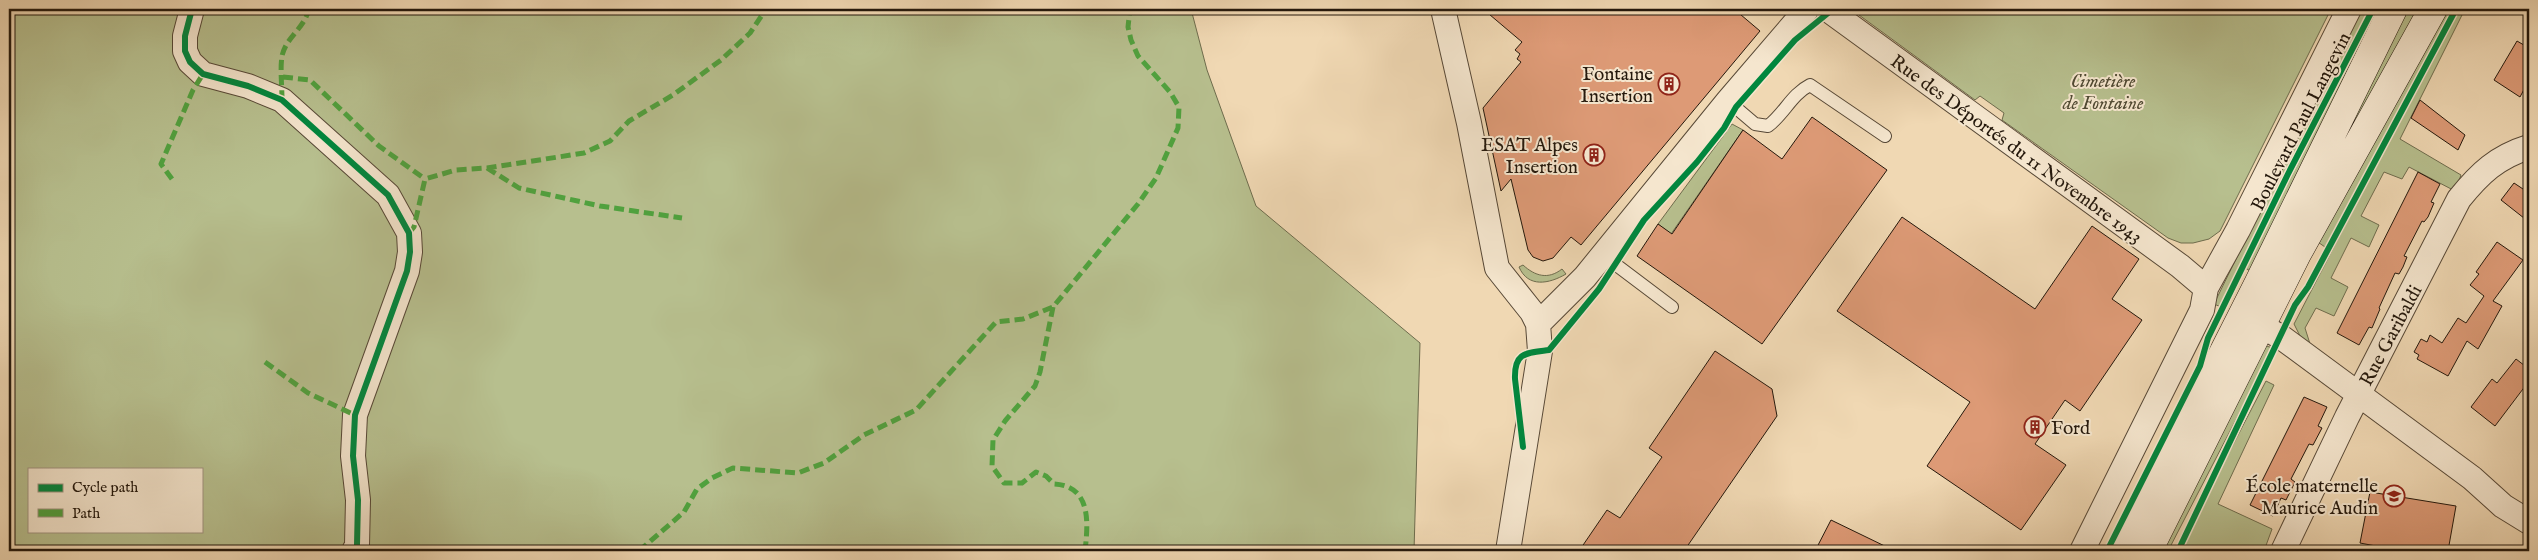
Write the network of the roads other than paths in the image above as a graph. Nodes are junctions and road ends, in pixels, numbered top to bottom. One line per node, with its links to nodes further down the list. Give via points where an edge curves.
1 (192, 9): 18 (street, via 185,36 185,51 190,62 203,74 248,86 282,100 388,195 409,233 407,271 354,415 353,456 358,500)
2 (1444, 9): 14 (street, via 1497,268 1524,300)
3 (1807, 9): 8 (street)
4 (1827, 9): 12 (street, Rue des Déportés du 11 Novembre 1943)
5 (2349, 9): 12 (street, Boulevard Paul Langevin)
6 (2392, 9): 21 (main road, Boulevard Paul Langevin)
7 (2433, 9): 15 (main road, via 2297,254)
8 (1728, 101): 9 (lane, via 1755,124 1768,126 1800,90 1810,84); 11 (street)
9 (1885, 136)
10 (2529, 147): 16 (street, Rue Garibaldi, via 2510,153 2481,173 2459,199)
11 (1603, 255): 13 (lane); 14 (street)
12 (2206, 288): 20 (street, Boulevard Paul Langevin, via 2202,310)
13 (1672, 307)
14 (1538, 324): 19 (street, via 1540,351)
15 (2261, 326): 16 (street); 22 (main road)
16 (2358, 395): 17 (street, via 2472,478 2503,506); 23 (street, Rue Garibaldi)
17 (2529, 522)
18 (354, 551)
19 (1508, 551)
20 (2082, 551)
21 (2123, 551)
22 (2148, 551)
23 (2283, 551)

